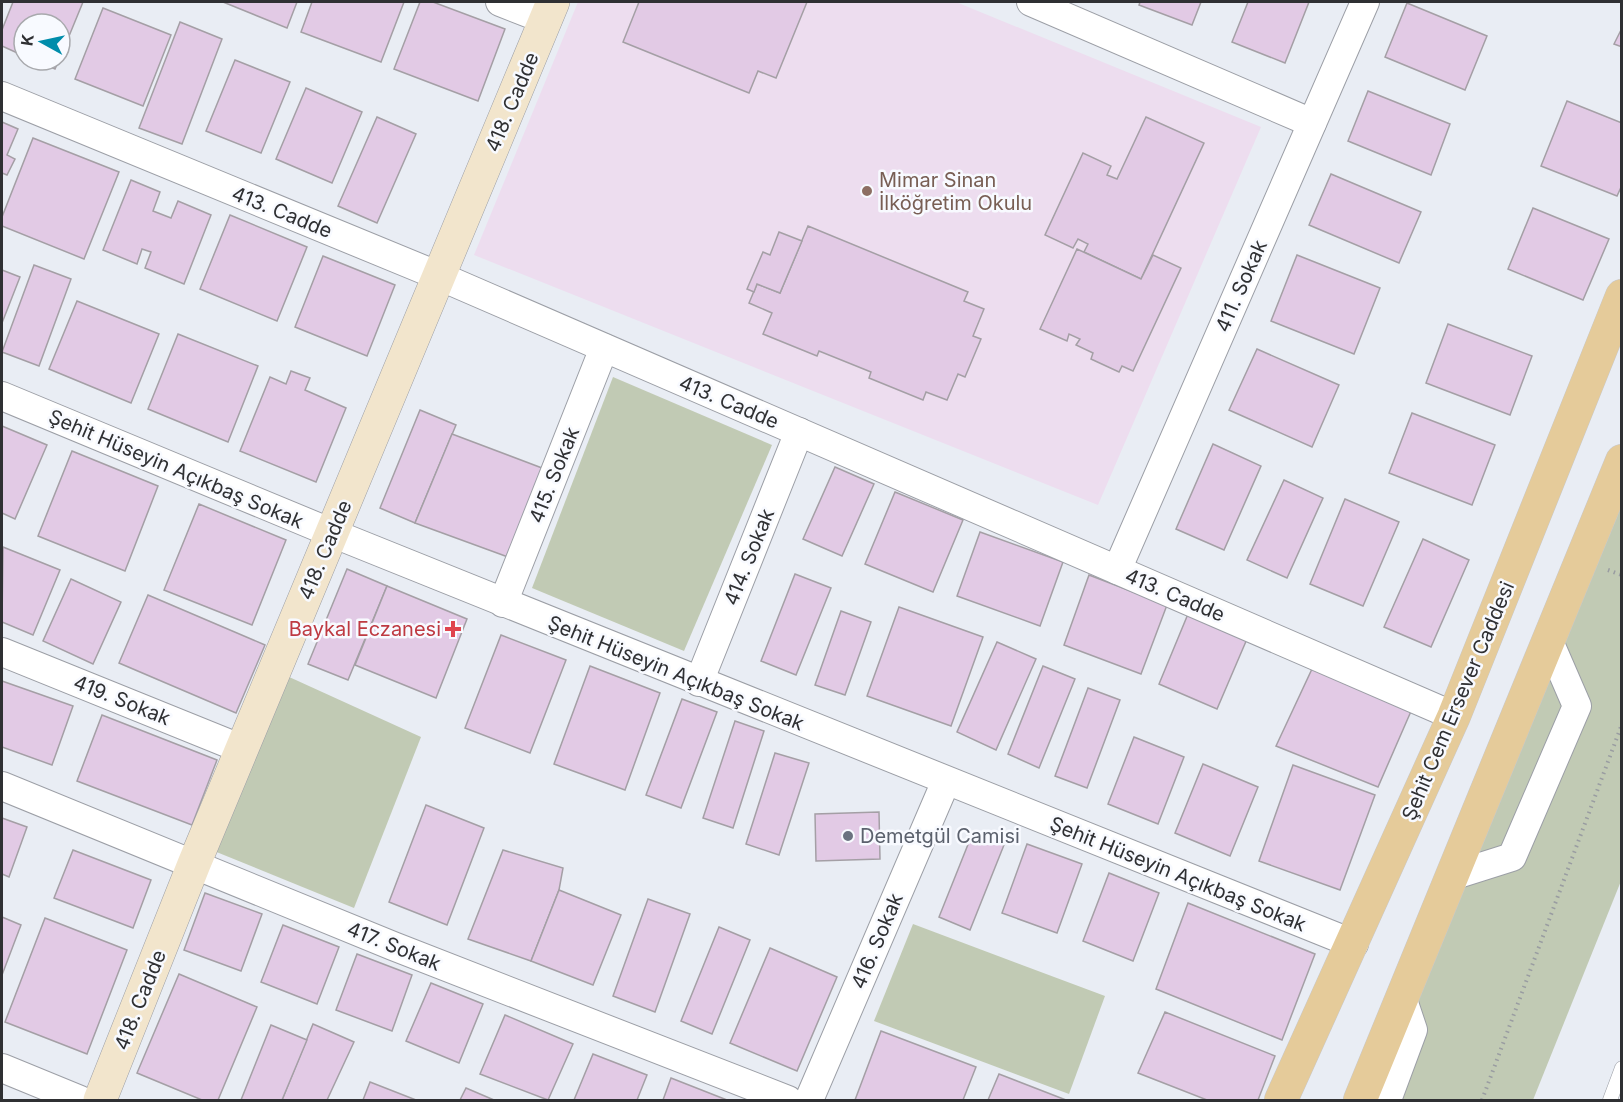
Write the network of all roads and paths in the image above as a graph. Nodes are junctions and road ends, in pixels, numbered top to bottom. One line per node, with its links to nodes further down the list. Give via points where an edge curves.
1 (501, 2): 4 (street)
2 (1031, 2): 6 (street)
3 (1365, 2): 6 (street, 411. Sokak)
4 (550, 11): 7 (street, 418. Cadde)
5 (2, 96): 7 (street, 413. Cadde)
6 (1312, 123): 14 (street, 411. Sokak)
7 (439, 276): 9 (street, 413. Cadde); 13 (street, 418. Cadde)
8 (1622, 296): 19 (main road, Şehit Cem Ersever Caddesi)
9 (604, 348): 11 (street, 413. Cadde); 15 (street, 415. Sokak)
10 (2, 396): 13 (street, Şehit Hüseyin Açıkbaş Sokak)
11 (798, 432): 14 (street, 413. Cadde); 18 (street, 414. Sokak)
12 (1622, 461): 16 (main road)
13 (332, 533): 15 (street, Şehit Hüseyin Açıkbaş Sokak); 21 (street, 418. Cadde)
14 (1117, 570): 19 (street, 413. Cadde)
15 (503, 603): 18 (street, Şehit Hüseyin Açıkbaş Sokak)
16 (1548, 639): 25 (main road); 25 (street, via 1577,706 1512,857)
17 (2, 652): 21 (street, 419. Sokak)
18 (699, 682): 22 (street, Şehit Hüseyin Açıkbaş Sokak)
19 (1454, 716): 26 (main road, Şehit Cem Ersever Caddesi)
20 (1622, 724): 37 (path)
21 (242, 749): 24 (street, 418. Cadde)
22 (946, 781): 26 (street, Şehit Hüseyin Açıkbaş Sokak); 33 (street, 416. Sokak)
23 (2, 786): 24 (street, 417. Sokak)
24 (194, 864): 31 (street, 418. Cadde); 32 (street, 417. Sokak)
25 (1452, 876): 27 (main road)
26 (1354, 944): 34 (main road, Şehit Cem Ersever Caddesi)
27 (1402, 997): 35 (main road); 36 (street, via 1413,1030)
28 (2, 1068): 30 (street)
29 (1622, 1068): 38 (lane)
30 (80, 1101)
31 (100, 1101)
32 (788, 1101)
33 (809, 1101)
34 (1281, 1101)
35 (1360, 1101)
36 (1387, 1101)
37 (1482, 1101)
38 (1610, 1101)

